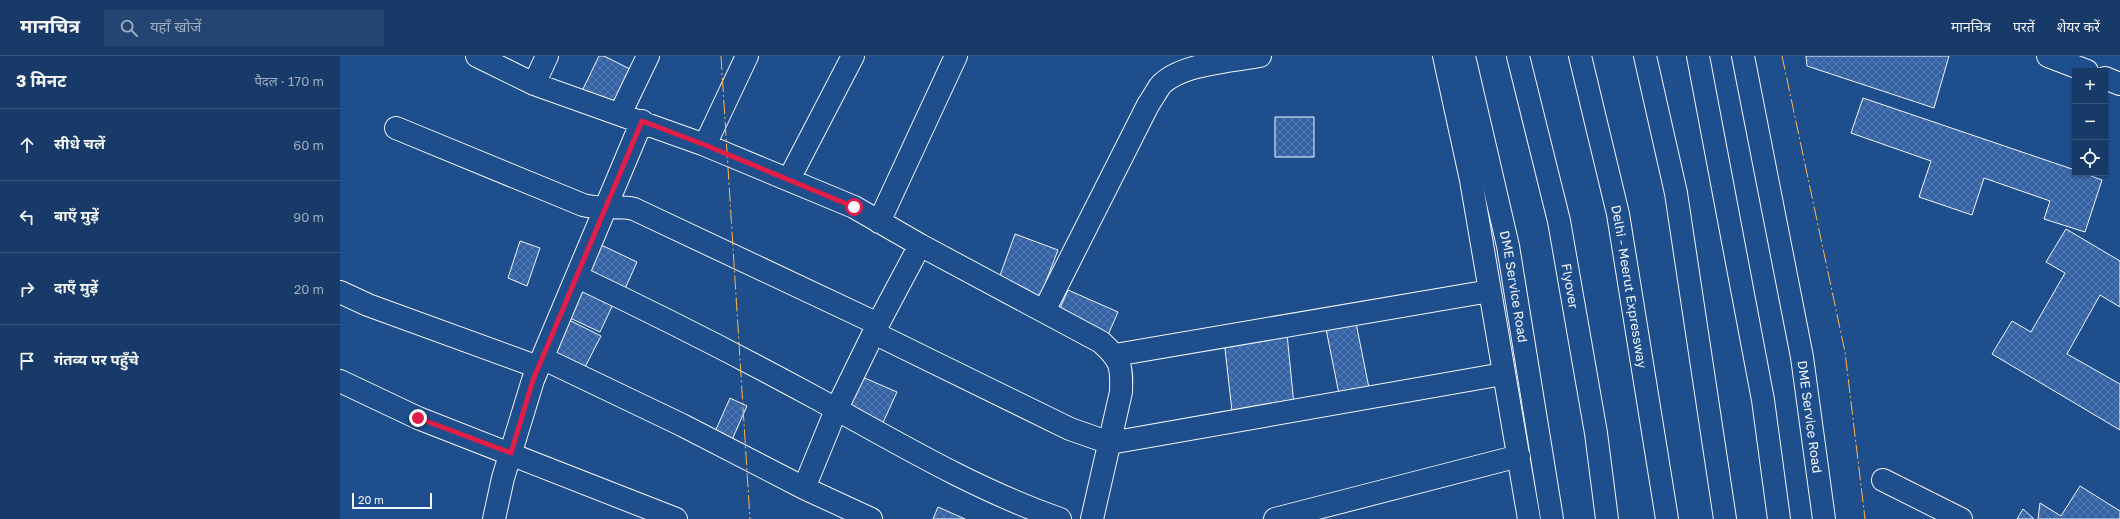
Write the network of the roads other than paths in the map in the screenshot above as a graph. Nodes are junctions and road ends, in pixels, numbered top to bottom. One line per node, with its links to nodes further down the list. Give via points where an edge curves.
1 (477, 56): 19 (main road)
2 (547, 56): 19 (main road)
3 (648, 56): 21 (main road)
4 (747, 56): 24 (main road)
5 (852, 56): 25 (main road)
6 (956, 56): 27 (main road)
7 (1444, 56): 31 (main road, via 1471,180)
8 (1464, 56): 51 (main road, DME Service Road, via 1508,246)
9 (1518, 56): 52 (main road, Flyover, via 1559,221 1596,433)
10 (1580, 56): 53 (main road, Delhi - Meerut Expressway, via 1618,214)
11 (1645, 56): 54 (main road, via 1676,193)
12 (1698, 56): 55 (main road, via 1763,400)
13 (1743, 56): 56 (main road, DME Service Road, via 1802,357)
14 (2048, 56): 17 (main road)
15 (1249, 57): 16 (main road, via 1203,66)
16 (1176, 65): 32 (main road, via 1148,105)
17 (2079, 68)
18 (2108, 79): 20 (main road)
19 (534, 84): 21 (main road)
20 (2120, 84)
21 (620, 114): 22 (main road)
22 (642, 121): 24 (main road); 26 (main road)
23 (396, 128): 26 (main road, via 583,205 594,208)
24 (705, 145): 25 (main road)
25 (789, 179): 27 (main road, via 854,207)
26 (607, 206): 29 (main road); 33 (main road, via 634,209)
27 (879, 222): 28 (main road)
28 (920, 245): 32 (main road); 33 (main road)
29 (578, 277): 35 (main road); 38 (main road, via 674,323)
30 (340, 292): 35 (main road, via 368,305)
31 (1490, 292): 34 (main road); 36 (main road)
32 (1044, 312): 34 (main road, via 1101,342)
33 (876, 328): 38 (main road); 39 (main road, via 1070,429)
34 (1115, 355): 39 (main road, via 1122,371 1121,392)
35 (540, 363): 40 (main road); 43 (main road, via 682,425)
36 (1503, 374): 39 (main road); 41 (main road)
37 (340, 381): 40 (main road, via 418,418)
38 (836, 410): 43 (main road); 47 (main road, via 954,474 1016,504)
39 (1110, 443): 48 (main road)
40 (511, 453): 44 (main road); 45 (main road)
41 (1519, 456): 49 (main road); 50 (main road)
42 (1883, 480): 57 (main road)
43 (804, 488): 46 (main road)
44 (670, 518)
45 (494, 519)
46 (871, 519)
47 (1060, 519)
48 (1092, 519)
49 (1275, 519)
50 (1529, 519)
51 (1552, 519)
52 (1607, 519)
53 (1667, 519)
54 (1725, 519)
55 (1779, 519)
56 (1824, 519)
57 (1961, 519)

